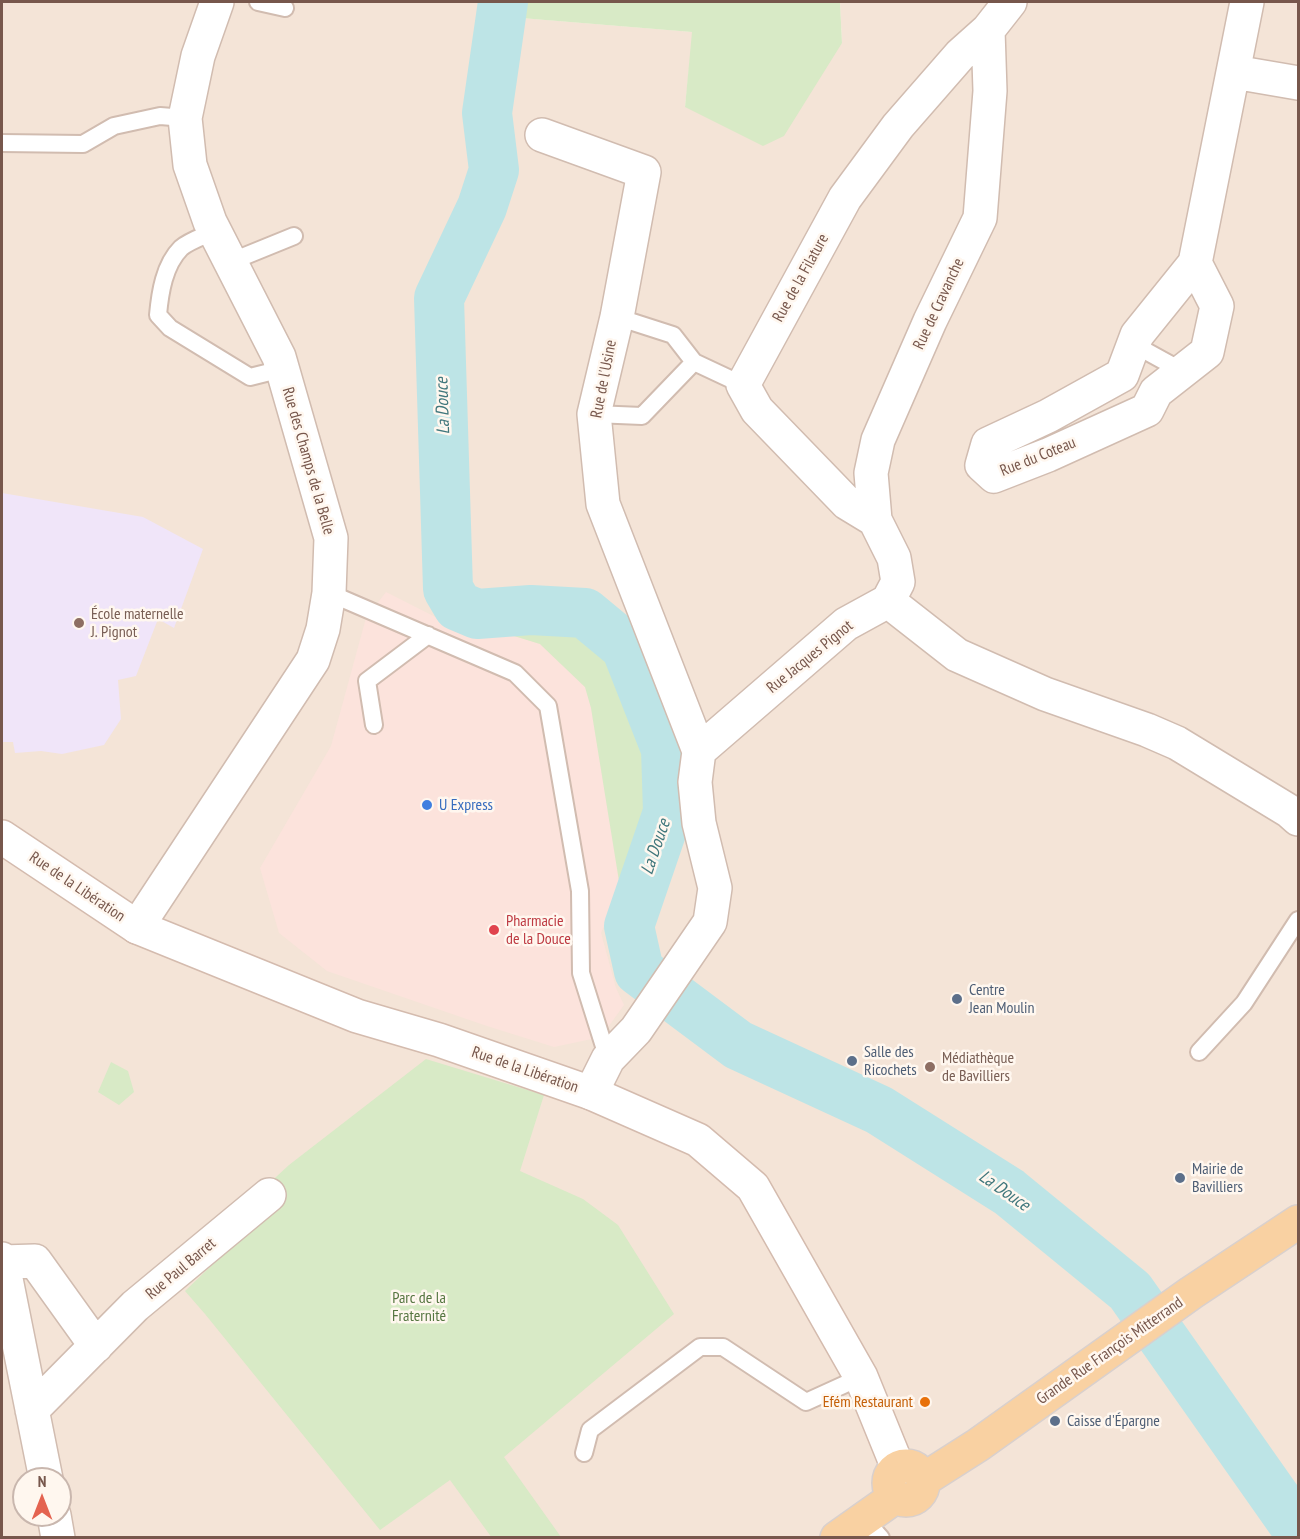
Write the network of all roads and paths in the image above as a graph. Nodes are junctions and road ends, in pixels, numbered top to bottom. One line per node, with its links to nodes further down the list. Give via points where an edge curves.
1 (217, 2): 9 (street, Rue des Champs de la Belle, via 198,56)
2 (258, 2): 5 (lane)
3 (1010, 2): 6 (street)
4 (1247, 2): 7 (street, Rue du Coteau)
5 (285, 8)
6 (988, 30): 21 (street, Rue de la Filature, via 960,55 898,126 845,198); 23 (street, Rue de Cravanche, via 990,91 980,218 878,440 871,473)
7 (1234, 72): 8 (street); 15 (street, Rue du Coteau)
8 (1299, 83)
9 (185, 118): 11 (lane, via 160,116 114,126 83,144); 12 (street, Rue des Champs de la Belle, via 190,165)
10 (542, 135): 16 (street, Rue de l'Usine, via 644,172)
11 (2, 143)
12 (214, 231): 14 (street, Rue des Champs de la Belle); 19 (lane, via 181,248 168,265 158,315 170,328 250,377)
13 (294, 236): 14 (lane)
14 (230, 262): 19 (street, Rue des Champs de la Belle)
15 (1195, 263): 17 (street, Rue du Coteau); 20 (street, Rue du Coteau, via 1217,306 1207,352)
16 (617, 317): 18 (lane, via 674,335); 22 (street, Rue de l'Usine)
17 (1133, 344): 20 (lane); 20 (street, Rue du Coteau, via 1122,375 988,444 982,465 994,476 1147,410 1156,392)
18 (694, 362): 21 (lane); 22 (lane, via 642,416)
19 (282, 369): 24 (street, Rue des Champs de la Belle, via 331,538)
20 (1184, 372)
21 (742, 385): 23 (street, via 757,410 847,503)
22 (594, 414): 28 (street, Rue de l'Usine, via 603,504)
23 (875, 520): 25 (street, Rue de Cravanche, via 894,558 898,582)
24 (329, 593): 26 (lane); 32 (street, Rue des Champs de la Belle, via 313,660)
25 (888, 601): 28 (street, Rue Jacques Pignot, via 846,624); 29 (street, via 957,655 1045,694 1177,743)
26 (428, 636): 27 (lane, via 367,681); 34 (lane, via 514,673 548,706 580,891 581,973)
27 (374, 725)
28 (699, 751): 34 (street, via 695,782 699,823 715,888 710,922 636,1030)
29 (1299, 819)
30 (2, 837): 32 (street, Rue de la Libération)
31 (1299, 920): 33 (lane, via 1244,1003)
32 (137, 927): 35 (street, Rue de la Libération, via 357,1016)
33 (1199, 1052)
34 (608, 1059): 35 (street)
35 (591, 1093): 41 (street, Rue de la Libération, via 698,1140 753,1187)
36 (269, 1195): 40 (street, Rue Paul Barret, via 135,1306)
37 (1299, 1222): 45 (main road, Grande Rue François Mitterrand, via 1191,1293 978,1445)
38 (2, 1261): 39 (street); 40 (street, via 35,1261)
39 (7, 1315): 42 (street)
40 (96, 1346): 42 (street, Rue Paul Barret)
41 (861, 1377): 43 (lane, via 806,1402 723,1347 699,1347 590,1430); 45 (street, Rue de la Libération)
42 (32, 1410): 44 (street)
43 (584, 1453)
44 (44, 1467)
45 (905, 1482): 46 (main road, Grande Rue François Mitterrand)
46 (872, 1528): 47 (main road, Grande Rue François Mitterrand)
47 (837, 1538)

